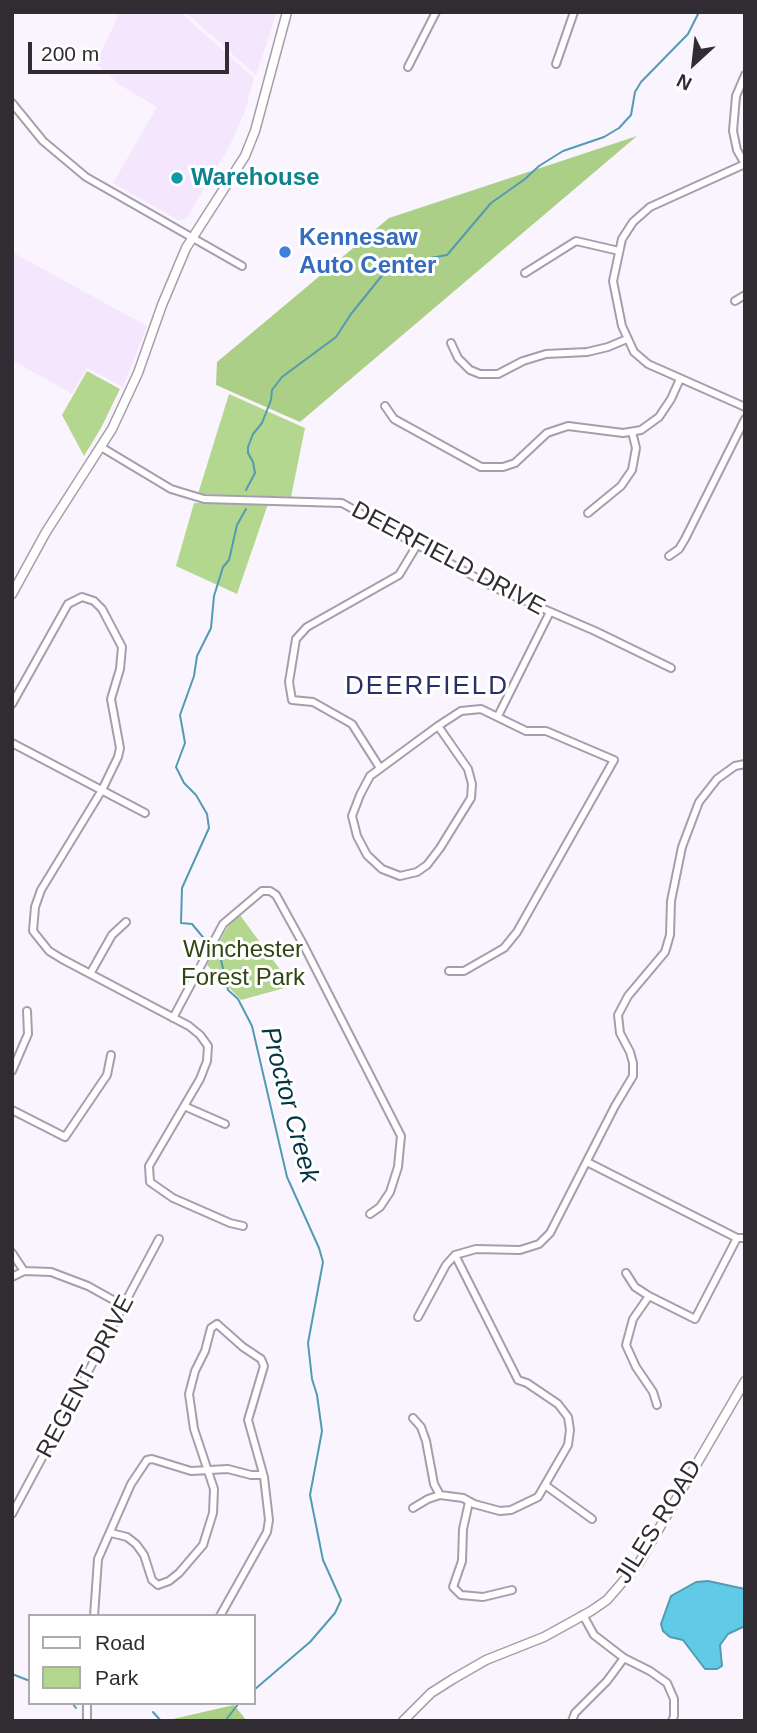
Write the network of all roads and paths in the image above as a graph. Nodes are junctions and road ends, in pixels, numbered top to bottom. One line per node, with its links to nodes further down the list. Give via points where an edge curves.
1 (287, 12): 9 (street, via 252,140 234,176)
2 (436, 12): 5 (street)
3 (574, 12): 4 (street)
4 (556, 64)
5 (408, 67)
6 (745, 75): 8 (street, via 736,96 733,124 737,150)
7 (12, 103): 9 (street, via 68,164)
8 (745, 164): 10 (street, via 650,207 633,222)
9 (192, 237): 11 (street); 22 (street, via 130,390)
10 (619, 251): 12 (street, via 576,241); 15 (street, via 613,281)
11 (242, 266)
12 (524, 273)
13 (745, 295): 14 (street)
14 (735, 301)
15 (627, 340): 16 (street, via 587,352 546,354 498,374 470,370 457,358); 17 (street, via 649,364)
16 (451, 343)
17 (680, 379): 19 (street); 21 (street, via 659,417)
18 (385, 406): 21 (street, via 394,419 481,467 515,463 547,433 568,426)
19 (745, 407)
20 (745, 419): 25 (street, via 685,539)
21 (632, 432): 23 (street, via 636,448 632,470 621,486)
22 (101, 447): 24 (street, DEERFIELD DRIVE, via 178,492 209,501 342,503); 26 (street)
23 (588, 513)
24 (416, 545): 27 (street, DEERFIELD DRIVE); 34 (street, via 399,575 307,627 296,639 289,682 292,700 313,702 352,723)
25 (669, 556)
26 (12, 594)
27 (550, 612): 28 (street, DEERFIELD DRIVE); 30 (street)
28 (671, 668)
29 (12, 704): 35 (street, via 68,604 82,597 94,601 119,640 122,654 111,699 120,748)
30 (498, 716): 31 (street, via 473,708); 38 (street, via 526,731 546,732 614,760 517,932 504,948 464,971)
31 (438, 726): 34 (street); 34 (street, via 468,769 471,798 440,848 417,872 400,876 382,869 367,855 357,836 352,817 370,776)
32 (12, 743): 35 (street)
33 (745, 764): 47 (street, via 717,779 699,802 682,846 665,952 618,1015 620,1033 631,1052 632,1076)
34 (380, 768)
35 (102, 790): 36 (street); 39 (street, via 41,890 33,931 49,951)
36 (145, 813)
37 (126, 922): 39 (street, via 111,935)
38 (449, 971)
39 (90, 974): 41 (street)
40 (27, 1011): 43 (street, via 28,1034)
41 (173, 1017): 44 (street, via 208,1046 200,1079); 48 (street, via 223,924 262,891 276,895 401,1136 390,1192)
42 (111, 1055): 45 (street, via 107,1075 65,1138)
43 (12, 1071)
44 (184, 1106): 46 (street); 49 (street, via 149,1166 150,1182 173,1198)
45 (12, 1110)
46 (225, 1124)
47 (587, 1162): 50 (street); 53 (street, via 550,1233 539,1244)
48 (370, 1214)
49 (243, 1226)
50 (741, 1238): 57 (street, via 695,1319)
51 (159, 1239): 58 (street, REGENT DRIVE)
52 (12, 1253): 54 (street)
53 (455, 1255): 59 (street); 65 (street, via 518,1380 558,1404 568,1417 568,1445)
54 (24, 1270): 56 (street); 58 (street, via 51,1272)
55 (626, 1273): 57 (street, via 635,1287)
56 (12, 1277)
57 (649, 1296): 61 (street, via 633,1319 626,1345)
58 (124, 1306): 69 (street, REGENT DRIVE)
59 (418, 1317)
60 (745, 1381): 75 (street, JILES ROAD, via 639,1563 607,1600)
61 (657, 1405)
62 (413, 1418): 66 (street, via 426,1441)
63 (208, 1470): 64 (street); 64 (street, via 194,1429 189,1394 211,1328 217,1324 264,1366 248,1420); 71 (street, via 191,1471 148,1460 126,1494); 71 (street, via 214,1503 208,1533 196,1555 169,1581 154,1582 136,1544)
64 (263, 1475): 74 (street, via 267,1532)
65 (545, 1485): 67 (street, via 538,1497 511,1510); 70 (street)
66 (440, 1495): 67 (street); 68 (street)
67 (470, 1502): 72 (street, via 462,1561 453,1587 461,1595 483,1597)
68 (413, 1508)
69 (12, 1514)
70 (592, 1519)
71 (111, 1533): 73 (street, via 98,1559)
72 (513, 1590)
73 (94, 1614)
74 (221, 1614)
75 (583, 1615): 76 (street, via 594,1635); 77 (street, JILES ROAD, via 544,1637 486,1660 431,1693)
76 (624, 1658): 78 (street); 79 (street, via 667,1683 674,1699)
77 (403, 1721)
78 (572, 1721)
79 (672, 1721)

